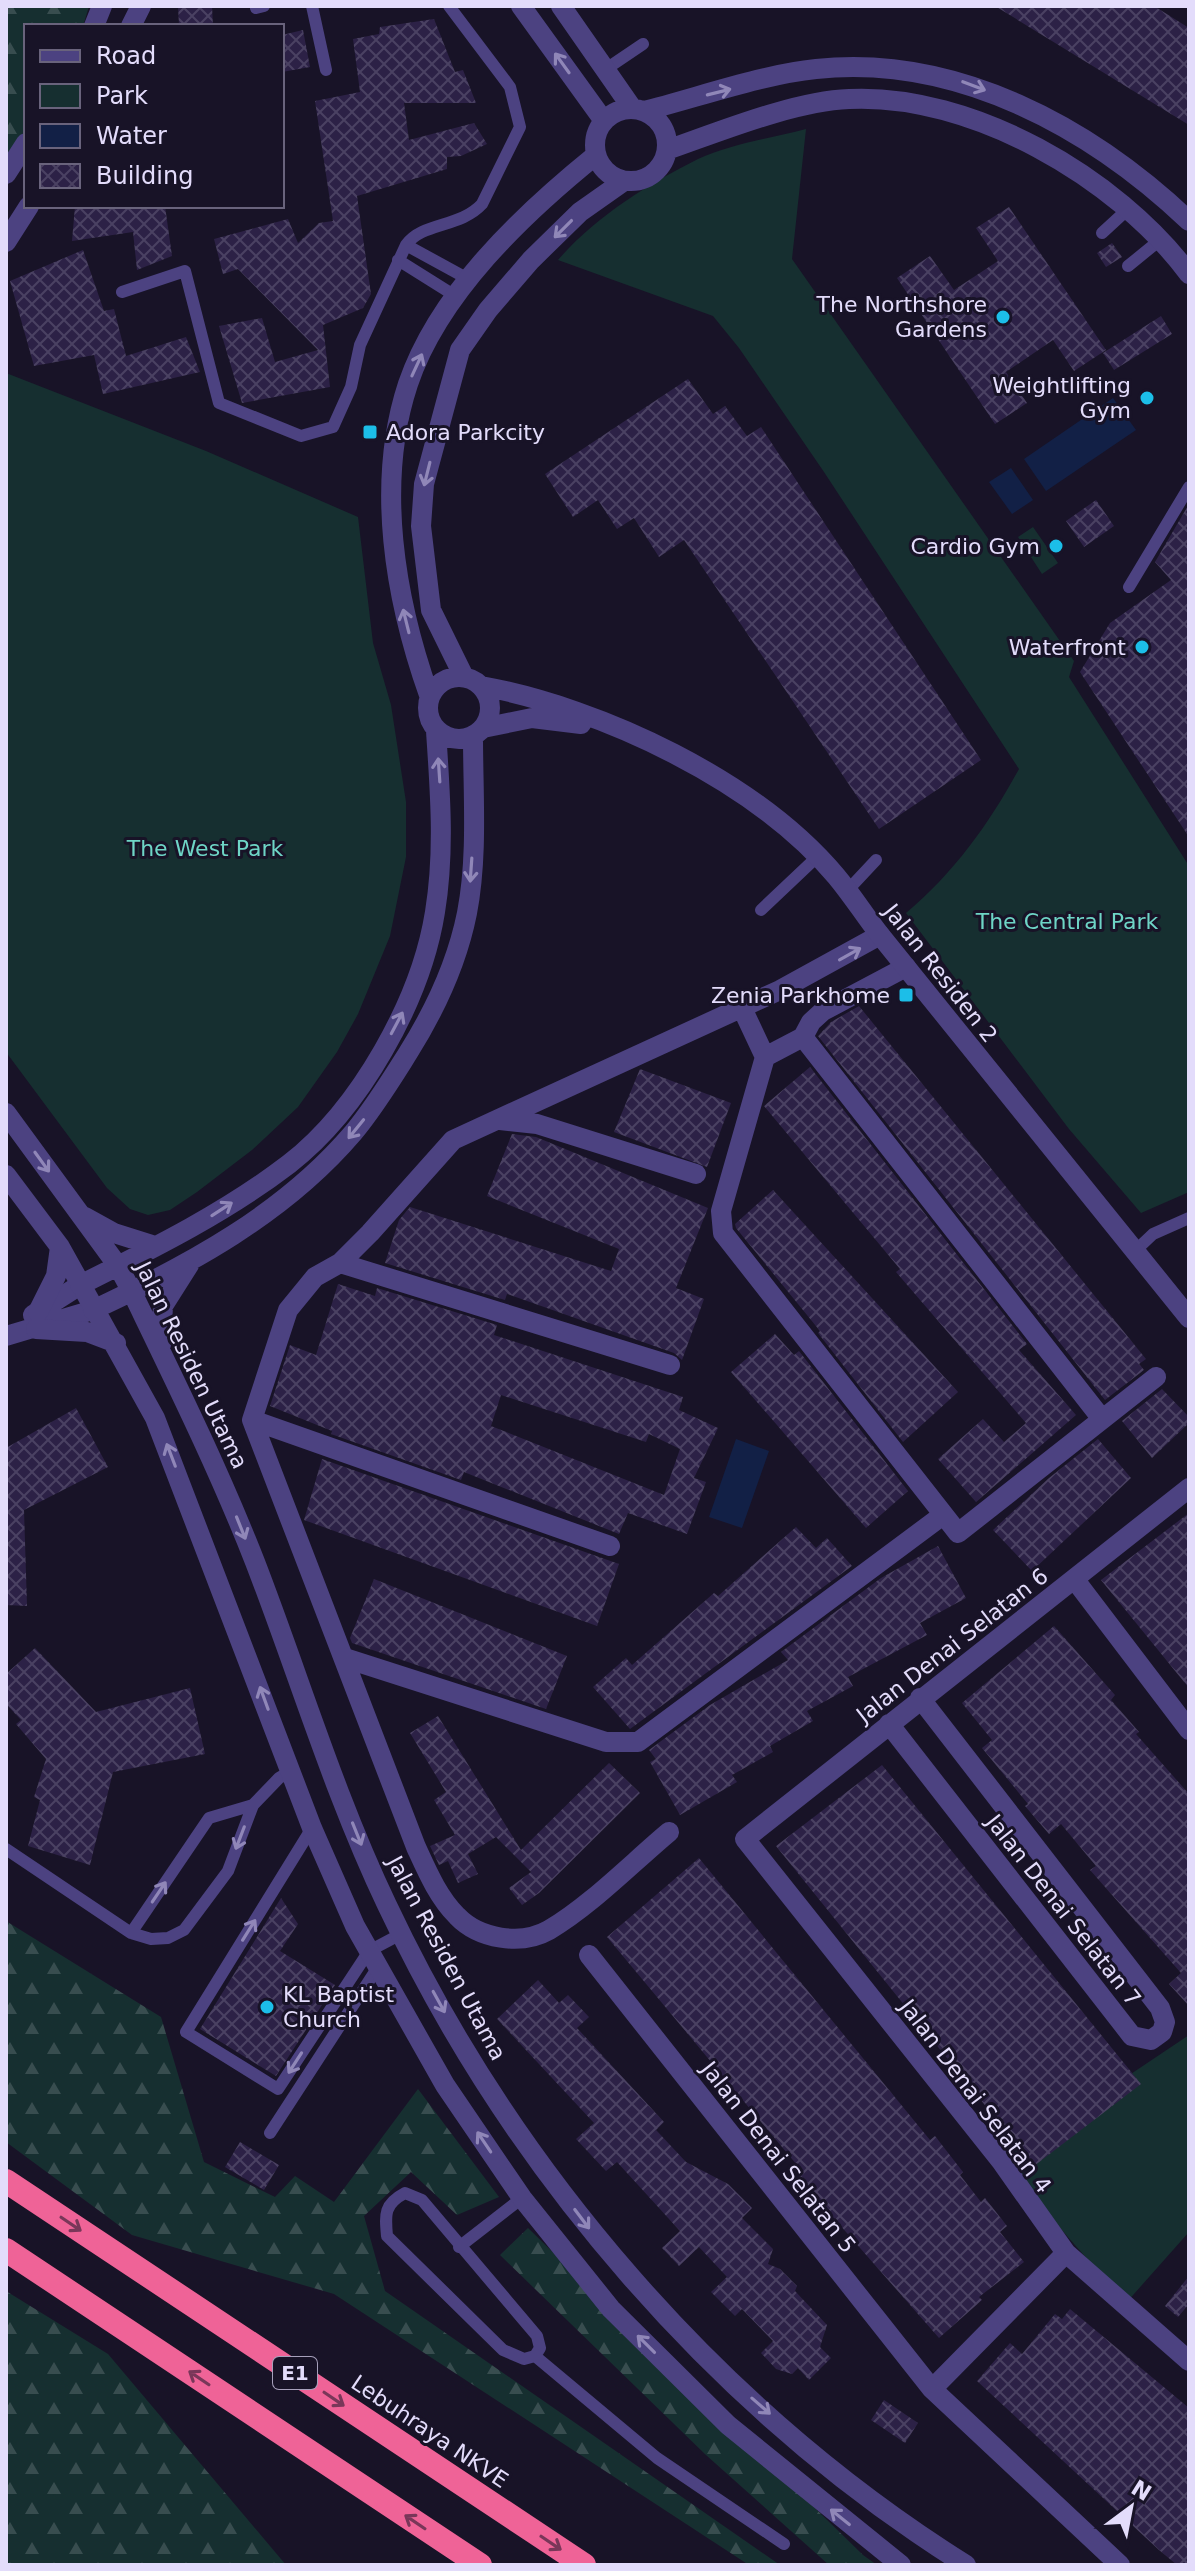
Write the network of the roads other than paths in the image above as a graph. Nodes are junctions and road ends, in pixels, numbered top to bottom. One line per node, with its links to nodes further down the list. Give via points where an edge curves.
1 (141, 6): 6 (street)
2 (312, 6): 9 (lane)
3 (449, 6): 23 (lane, via 510,87 520,127 482,204 472,214 418,233)
4 (521, 6): 11 (street, one-way to 4)
5 (561, 6): 8 (street)
6 (132, 24)
7 (643, 44): 8 (lane)
8 (606, 69): 10 (street)
9 (326, 70)
10 (638, 110): 11 (street, via 612,114); 13 (street, via 663,126); 19 (street, one-way to 19, via 812,69 913,70 965,82 1015,103 1126,167)
11 (604, 121): 14 (street, via 597,131)
12 (24, 146): 15 (street)
13 (667, 150): 16 (street, via 657,171); 18 (street, via 813,105 845,99 912,102 999,130 1046,153)
14 (596, 155): 16 (street, via 606,172); 27 (street, via 525,218)
15 (6, 174)
16 (624, 181): 32 (street, one-way to 32, via 580,212 531,260 460,350 424,484 421,526 431,610)
17 (28, 208): 22 (street)
18 (1127, 210): 20 (lane); 21 (street)
19 (1189, 220)
20 (1102, 233)
21 (1160, 240): 25 (lane); 26 (street)
22 (6, 242)
23 (406, 245): 24 (lane); 27 (lane)
24 (398, 260): 28 (lane, via 360,345 351,387 333,427 301,436 219,403 185,271); 29 (lane)
25 (1128, 266)
26 (1189, 274)
27 (470, 280): 29 (street)
28 (122, 292)
29 (457, 297): 33 (street, one-way to 29, via 399,592 393,475 409,382)
30 (1189, 487): 31 (lane)
31 (1129, 587)
32 (472, 681): 33 (street, via 443,680); 34 (street, Jalan Residen 2, via 560,706); 36 (street, via 490,707)
33 (429, 695): 35 (street, via 429,720)
34 (601, 724): 36 (street, Jalan Residen 2, via 532,718); 37 (street, Jalan Residen 2, via 706,770 762,808)
35 (436, 731): 36 (street, via 454,739); 54 (street, one-way to 35, via 214,1215 290,1163 342,1107 387,1043 411,995 435,912 443,822)
36 (478, 732): 57 (street, one-way to 57, via 466,914 424,1030 384,1092 324,1165 260,1219)
37 (817, 857): 39 (street, Jalan Residen 2); 40 (lane)
38 (876, 860): 39 (lane)
39 (847, 891): 41 (street, Jalan Residen 2)
40 (761, 910)
41 (880, 935): 42 (street, Jalan Residen 2); 43 (street, one-way to 41)
42 (906, 967): 44 (street, via 823,1011); 56 (street, Jalan Residen 2)
43 (742, 1008): 45 (street); 47 (street)
44 (803, 1037): 45 (street); 70 (street)
45 (765, 1057): 73 (street, via 721,1211 723,1233)
46 (6, 1113): 50 (street, Jalan Residen Utama, one-way to 50)
47 (498, 1120): 48 (street, via 537,1124); 58 (street, via 453,1140)
48 (696, 1174)
49 (6, 1175): 55 (street)
50 (78, 1212): 54 (street, via 114,1233); 59 (street, Jalan Residen Utama)
51 (1189, 1218): 52 (lane)
52 (1171, 1226): 53 (lane); 56 (lane)
53 (1189, 1230)
54 (152, 1245): 59 (street)
55 (60, 1247): 60 (street); 64 (street, via 56,1276)
56 (1135, 1251): 63 (street, Jalan Residen 2)
57 (193, 1258): 61 (street); 67 (street, via 163,1306)
58 (340, 1263): 68 (street); 71 (street, via 315,1277 288,1310)
59 (118, 1266): 60 (street); 61 (street, Jalan Residen Utama)
60 (80, 1285): 62 (street); 64 (street)
61 (132, 1292): 62 (street); 67 (street, Jalan Residen Utama)
62 (93, 1310): 64 (street); 66 (street)
63 (1189, 1318)
64 (37, 1320): 65 (street); 66 (street)
65 (6, 1334)
66 (116, 1343): 81 (street, one-way to 66, via 169,1449)
67 (162, 1355): 80 (street, Jalan Residen Utama, one-way to 80, via 233,1506)
68 (670, 1365)
69 (1156, 1377): 70 (street)
70 (1102, 1419): 73 (street, via 958,1533)
71 (252, 1420): 74 (street); 76 (street, via 312,1585)
72 (1189, 1488): 75 (street, Jalan Denai Selatan 6)
73 (943, 1515): 76 (street, via 638,1742 606,1742)
74 (610, 1546)
75 (1075, 1580): 77 (street, Jalan Denai Selatan 6); 79 (street)
76 (345, 1658): 84 (street, via 416,1847 447,1905 475,1930 513,1938 548,1930)
77 (920, 1698): 78 (street, Jalan Denai Selatan 6); 78 (street, Jalan Denai Selatan 7, via 1160,2008 1162,2032 1151,2040 1132,2036)
78 (889, 1724): 85 (street, Jalan Denai Selatan 6)
79 (1189, 1730)
80 (328, 1762): 81 (street); 88 (street, Jalan Residen Utama, one-way to 88)
81 (291, 1771): 82 (lane); 83 (street)
82 (253, 1805): 87 (lane, one-way to 82, via 209,1818); 87 (lane, one-way to 87, via 228,1871 184,1930 151,1939)
83 (312, 1828): 90 (street); 90 (lane, one-way to 83, via 278,2089 186,2032)
84 (669, 1832)
85 (745, 1839): 96 (street, Jalan Denai Selatan 4, via 1001,2161)
86 (6, 1849): 87 (lane)
87 (131, 1933)
88 (401, 1934): 90 (lane); 104 (street, Jalan Residen Utama, one-way to 104, via 503,2109 628,2275 697,2349 841,2476)
89 (589, 1955): 99 (street, Jalan Denai Selatan 5)
90 (373, 1959): 91 (lane); 93 (street, one-way to 90, via 445,2085)
91 (270, 2133)
92 (6, 2181): 102 (highway, Lebuhraya NKVE / E1, one-way to 102)
93 (522, 2198): 94 (lane); 103 (street, one-way to 93, via 728,2425 611,2309)
94 (459, 2247): 97 (lane, via 537,2336 540,2348); 97 (lane, via 422,2200 405,2193 384,2212 387,2236 469,2318 503,2350 524,2359)
95 (6, 2250): 101 (highway, E1, one-way to 95)
96 (1066, 2253): 98 (street, Jalan Denai Selatan 4); 99 (street)
97 (535, 2356): 100 (lane, via 657,2458)
98 (1189, 2361)
99 (932, 2389): 105 (street, Jalan Denai Selatan 5)
100 (784, 2544)
101 (480, 2565)
102 (584, 2565)
103 (901, 2565)
104 (966, 2565)
105 (1120, 2565)

